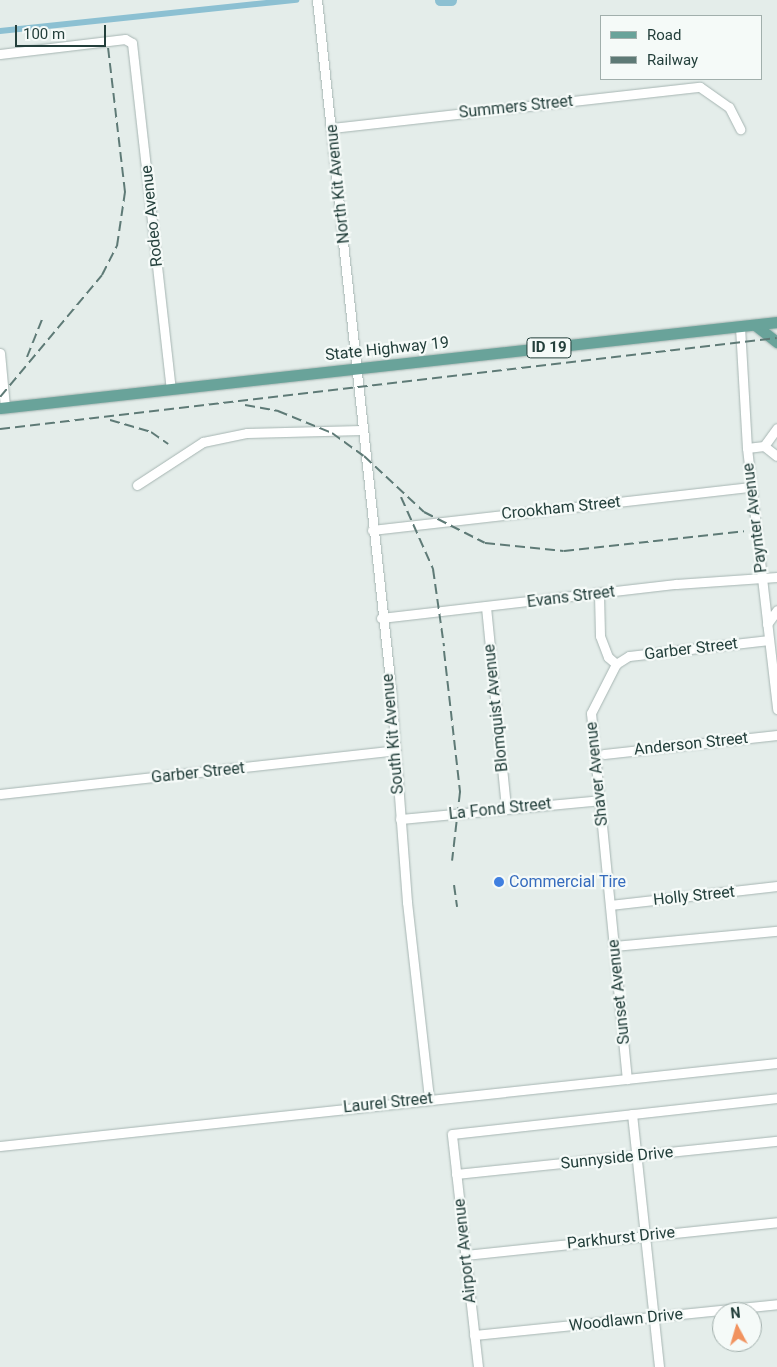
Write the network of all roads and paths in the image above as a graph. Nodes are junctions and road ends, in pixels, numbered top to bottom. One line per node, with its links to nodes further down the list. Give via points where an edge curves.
1 (317, 1): 3 (street, North Kit Avenue)
2 (0, 54): 11 (street, Rodeo Avenue, via 125,39 132,43)
3 (332, 128): 4 (street, Summers Street, via 700,87 729,107); 10 (street, North Kit Avenue)
4 (740, 129)
5 (777, 316): 6 (main road)
6 (766, 323): 7 (main road, State Highway 19 / ID 19); 8 (main road)
7 (740, 327): 10 (main road, State Highway 19 / ID 19); 16 (street, Paynter Avenue)
8 (777, 342)
9 (0, 353): 12 (street)
10 (358, 369): 11 (main road, State Highway 19 / ID 19); 14 (street, South Kit Avenue)
11 (171, 389): 12 (main road, State Highway 19 / ID 19)
12 (3, 408)
13 (777, 428): 15 (street)
14 (362, 430): 18 (street, via 247,433 203,442); 20 (street, South Kit Avenue)
15 (764, 446): 16 (street); 17 (street)
16 (746, 448): 19 (street, Paynter Avenue)
17 (777, 456)
18 (137, 485)
19 (750, 487): 20 (street, Crookham Street); 21 (street, Paynter Avenue)
20 (372, 530): 26 (street, South Kit Avenue)
21 (762, 576): 22 (street, Evans Street); 23 (street, Evans Street); 27 (street, Paynter Avenue)
22 (777, 577)
23 (599, 594): 24 (street, Evans Street); 29 (street, via 600,636 608,657)
24 (486, 607): 26 (street, Evans Street); 37 (street, Blomquist Avenue)
25 (777, 610): 27 (street)
26 (381, 618): 33 (street, South Kit Avenue)
27 (767, 624): 28 (street, Paynter Avenue)
28 (769, 640): 29 (street, Garber Street, via 629,656); 30 (street, Paynter Avenue)
29 (616, 664): 36 (street, Shaver Avenue, via 591,713)
30 (775, 682): 31 (street, Paynter Avenue)
31 (777, 709)
32 (777, 735): 34 (street, Anderson Street)
33 (396, 750): 35 (street, Garber Street); 38 (street, South Kit Avenue)
34 (604, 754)
35 (0, 794)
36 (600, 800): 37 (street, La Fond Street); 40 (street, Shaver Avenue)
37 (506, 808): 38 (street, La Fond Street)
38 (400, 819): 46 (street, South Kit Avenue)
39 (777, 886): 40 (street, Holly Street)
40 (610, 905): 42 (street, Sunset Avenue)
41 (777, 931): 42 (street)
42 (614, 946): 44 (street, Sunset Avenue)
43 (777, 1064): 44 (street, Laurel Street)
44 (627, 1079): 46 (street, Laurel Street)
45 (777, 1098): 47 (street)
46 (429, 1099): 49 (street, Laurel Street)
47 (632, 1114): 50 (street); 51 (street, Airport Avenue, via 452,1134)
48 (777, 1141): 50 (street, Sunnyside Drive)
49 (0, 1146)
50 (636, 1156): 51 (street, Sunnyside Drive); 53 (street)
51 (456, 1174): 54 (street, Airport Avenue)
52 (777, 1222): 53 (street, Parkhurst Drive)
53 (644, 1236): 54 (street, Parkhurst Drive); 56 (street)
54 (465, 1255): 57 (street, Airport Avenue)
55 (777, 1304): 56 (street, Woodlawn Drive)
56 (653, 1317): 57 (street, Woodlawn Drive); 59 (street)
57 (474, 1335): 58 (street, Airport Avenue)
58 (478, 1367)
59 (659, 1367)

